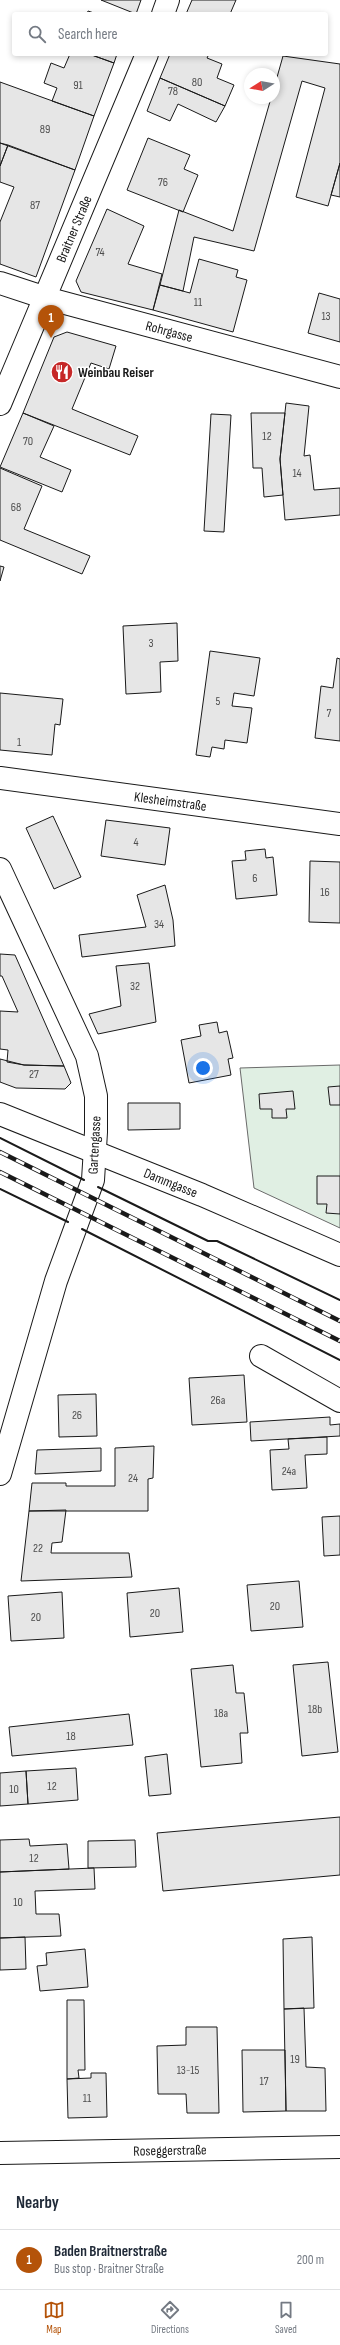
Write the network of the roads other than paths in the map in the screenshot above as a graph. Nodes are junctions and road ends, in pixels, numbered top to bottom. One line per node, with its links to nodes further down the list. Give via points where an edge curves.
1 (168, 0): 2 (street)
2 (164, 12)
3 (146, 56): 5 (street, Braitner Straße)
4 (0, 283): 5 (street, Rohrgasse)
5 (46, 298): 6 (street, Rohrgasse); 7 (street, Braitner Straße)
6 (340, 377)
7 (0, 404)
8 (0, 778): 9 (street, Klesheimstraße)
9 (340, 824)
10 (0, 869): 12 (street, Gartengasse, via 87,1056 96,1096)
11 (0, 1114): 12 (street, Dammgasse)
12 (95, 1151): 13 (street, Dammgasse, via 202,1194); 16 (street, Gartengasse, via 93,1180 56,1281)
13 (340, 1255)
14 (261, 1356): 15 (street)
15 (340, 1401)
16 (0, 1474)
17 (340, 2147): 18 (street, Roseggerstraße)
18 (0, 2153)

